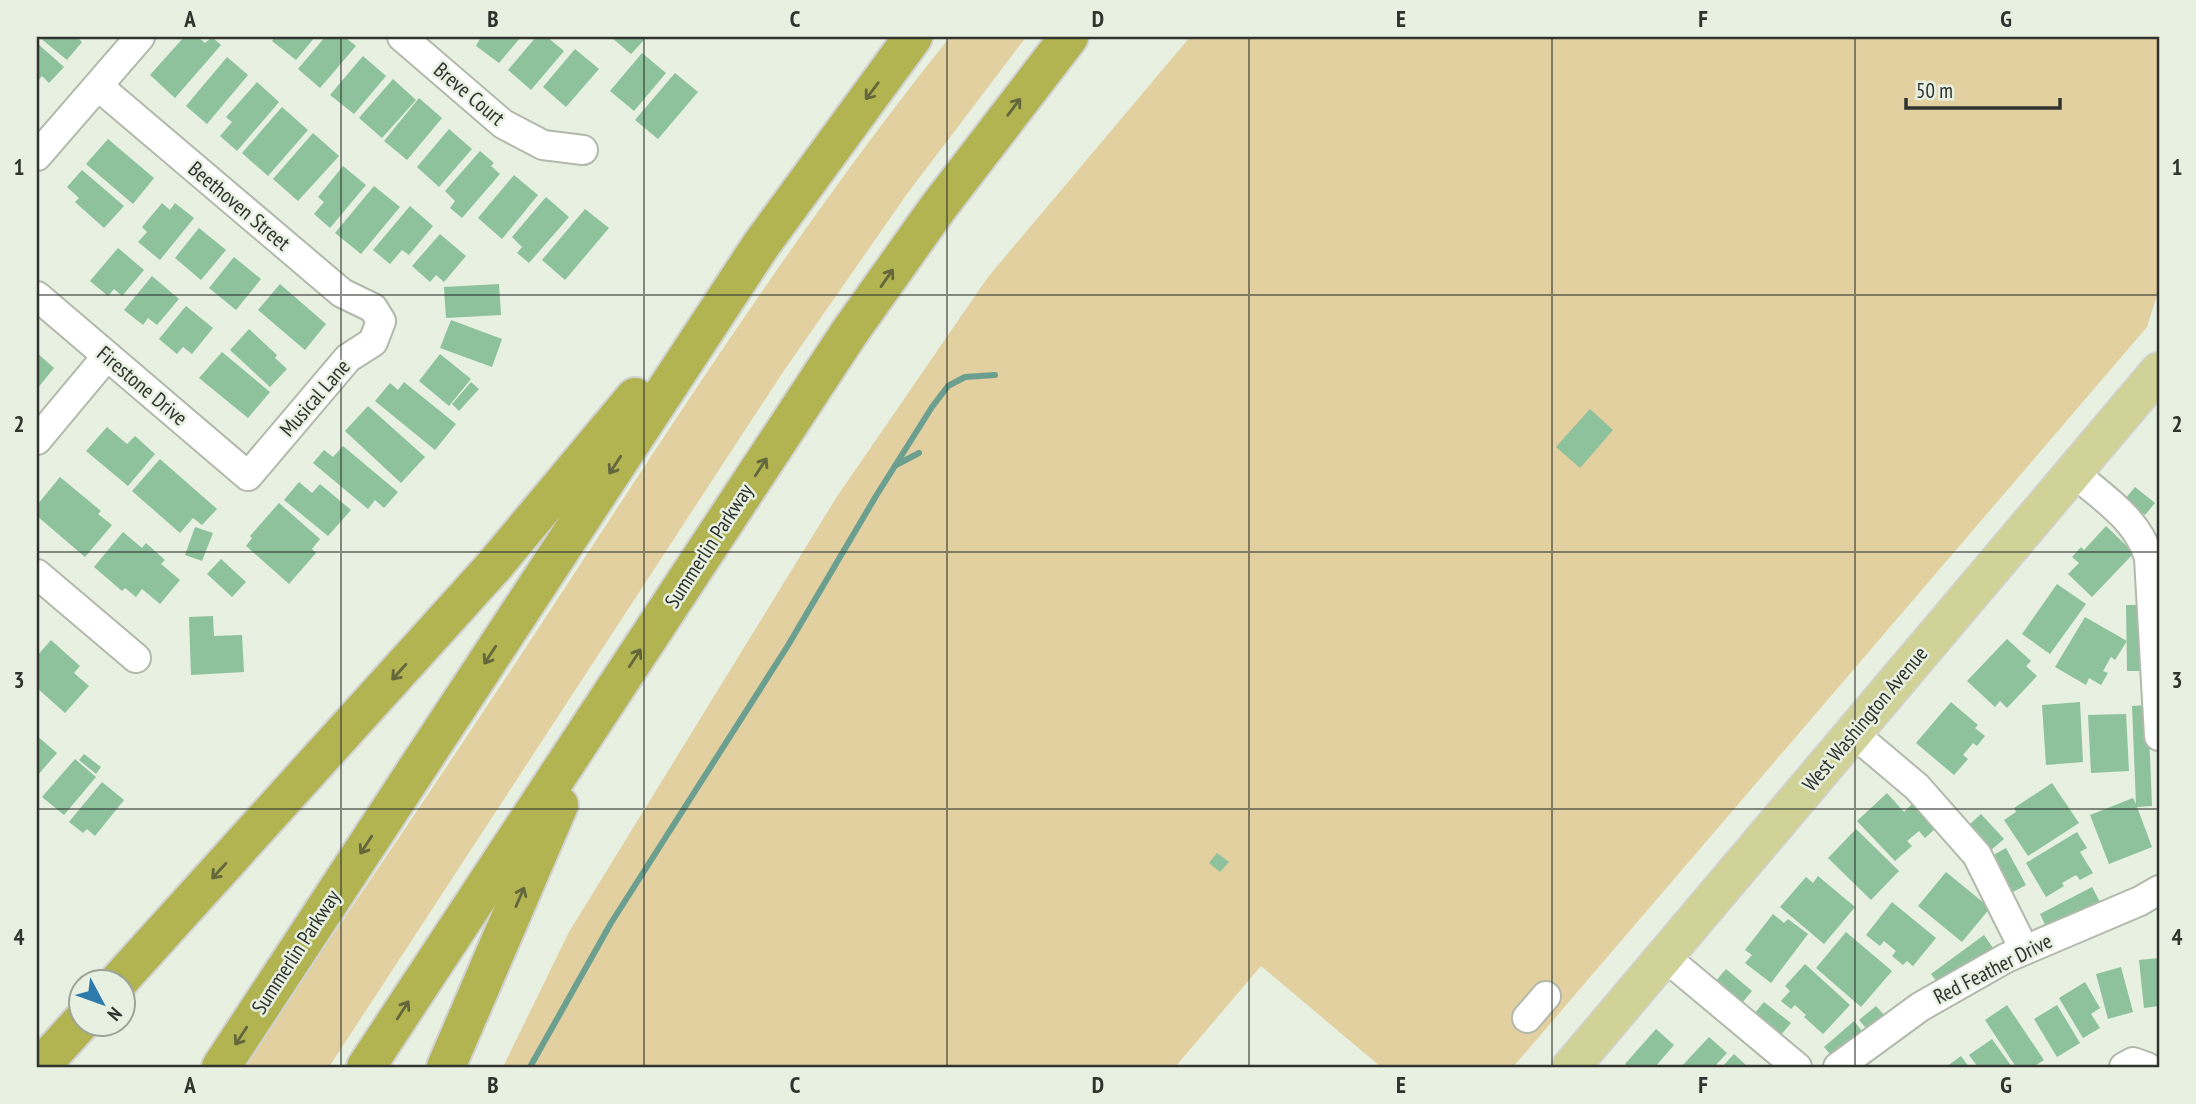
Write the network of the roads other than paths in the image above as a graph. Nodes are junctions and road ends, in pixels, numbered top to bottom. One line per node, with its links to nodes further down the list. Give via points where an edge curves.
1 (140, 37): 5 (street)
2 (402, 37): 6 (street, Breve Court, via 503,124 543,145)
3 (913, 37): 8 (highway, Summerlin Parkway, one-way to 8)
4 (1069, 37): 18 (highway, Summerlin Parkway, one-way to 4, via 856,322)
5 (97, 86): 7 (street); 10 (street, Beethoven Street, via 342,293 373,308)
6 (583, 150)
7 (37, 156)
8 (761, 245): 24 (highway, one-way to 24, via 494,566); 29 (highway, Summerlin Parkway, one-way to 29)
9 (37, 296): 11 (street, Firestone Drive)
10 (381, 321): 15 (street, Musical Lane, via 373,342 348,358)
11 (107, 356): 13 (street); 15 (street, Firestone Drive)
12 (2159, 371): 14 (main road, West Washington Avenue)
13 (37, 440)
14 (2073, 472): 19 (main road, West Washington Avenue); 20 (street, via 2130,521 2144,540 2149,558)
15 (248, 476)
16 (37, 574): 17 (street)
17 (136, 658)
18 (597, 715): 30 (highway, Summerlin Parkway, one-way to 18); 31 (highway, one-way to 18)
19 (1853, 733): 22 (street, via 1917,787 1977,855); 23 (main road, West Washington Avenue)
20 (2159, 736)
21 (2159, 890): 22 (street, Red Feather Drive)
22 (2024, 949): 34 (street, Red Feather Drive, via 1920,1007)
23 (1664, 956): 32 (main road, West Washington Avenue); 33 (street)
24 (131, 968)
25 (1546, 996): 26 (street)
26 (1527, 1018)
27 (66, 1038): 28 (highway)
28 (40, 1067)
29 (221, 1067)
30 (366, 1067)
31 (446, 1067)
32 (1571, 1067)
33 (1797, 1067)
34 (1838, 1067)
35 (2124, 1067): 36 (street, via 2133,1062)
36 (2147, 1067)

